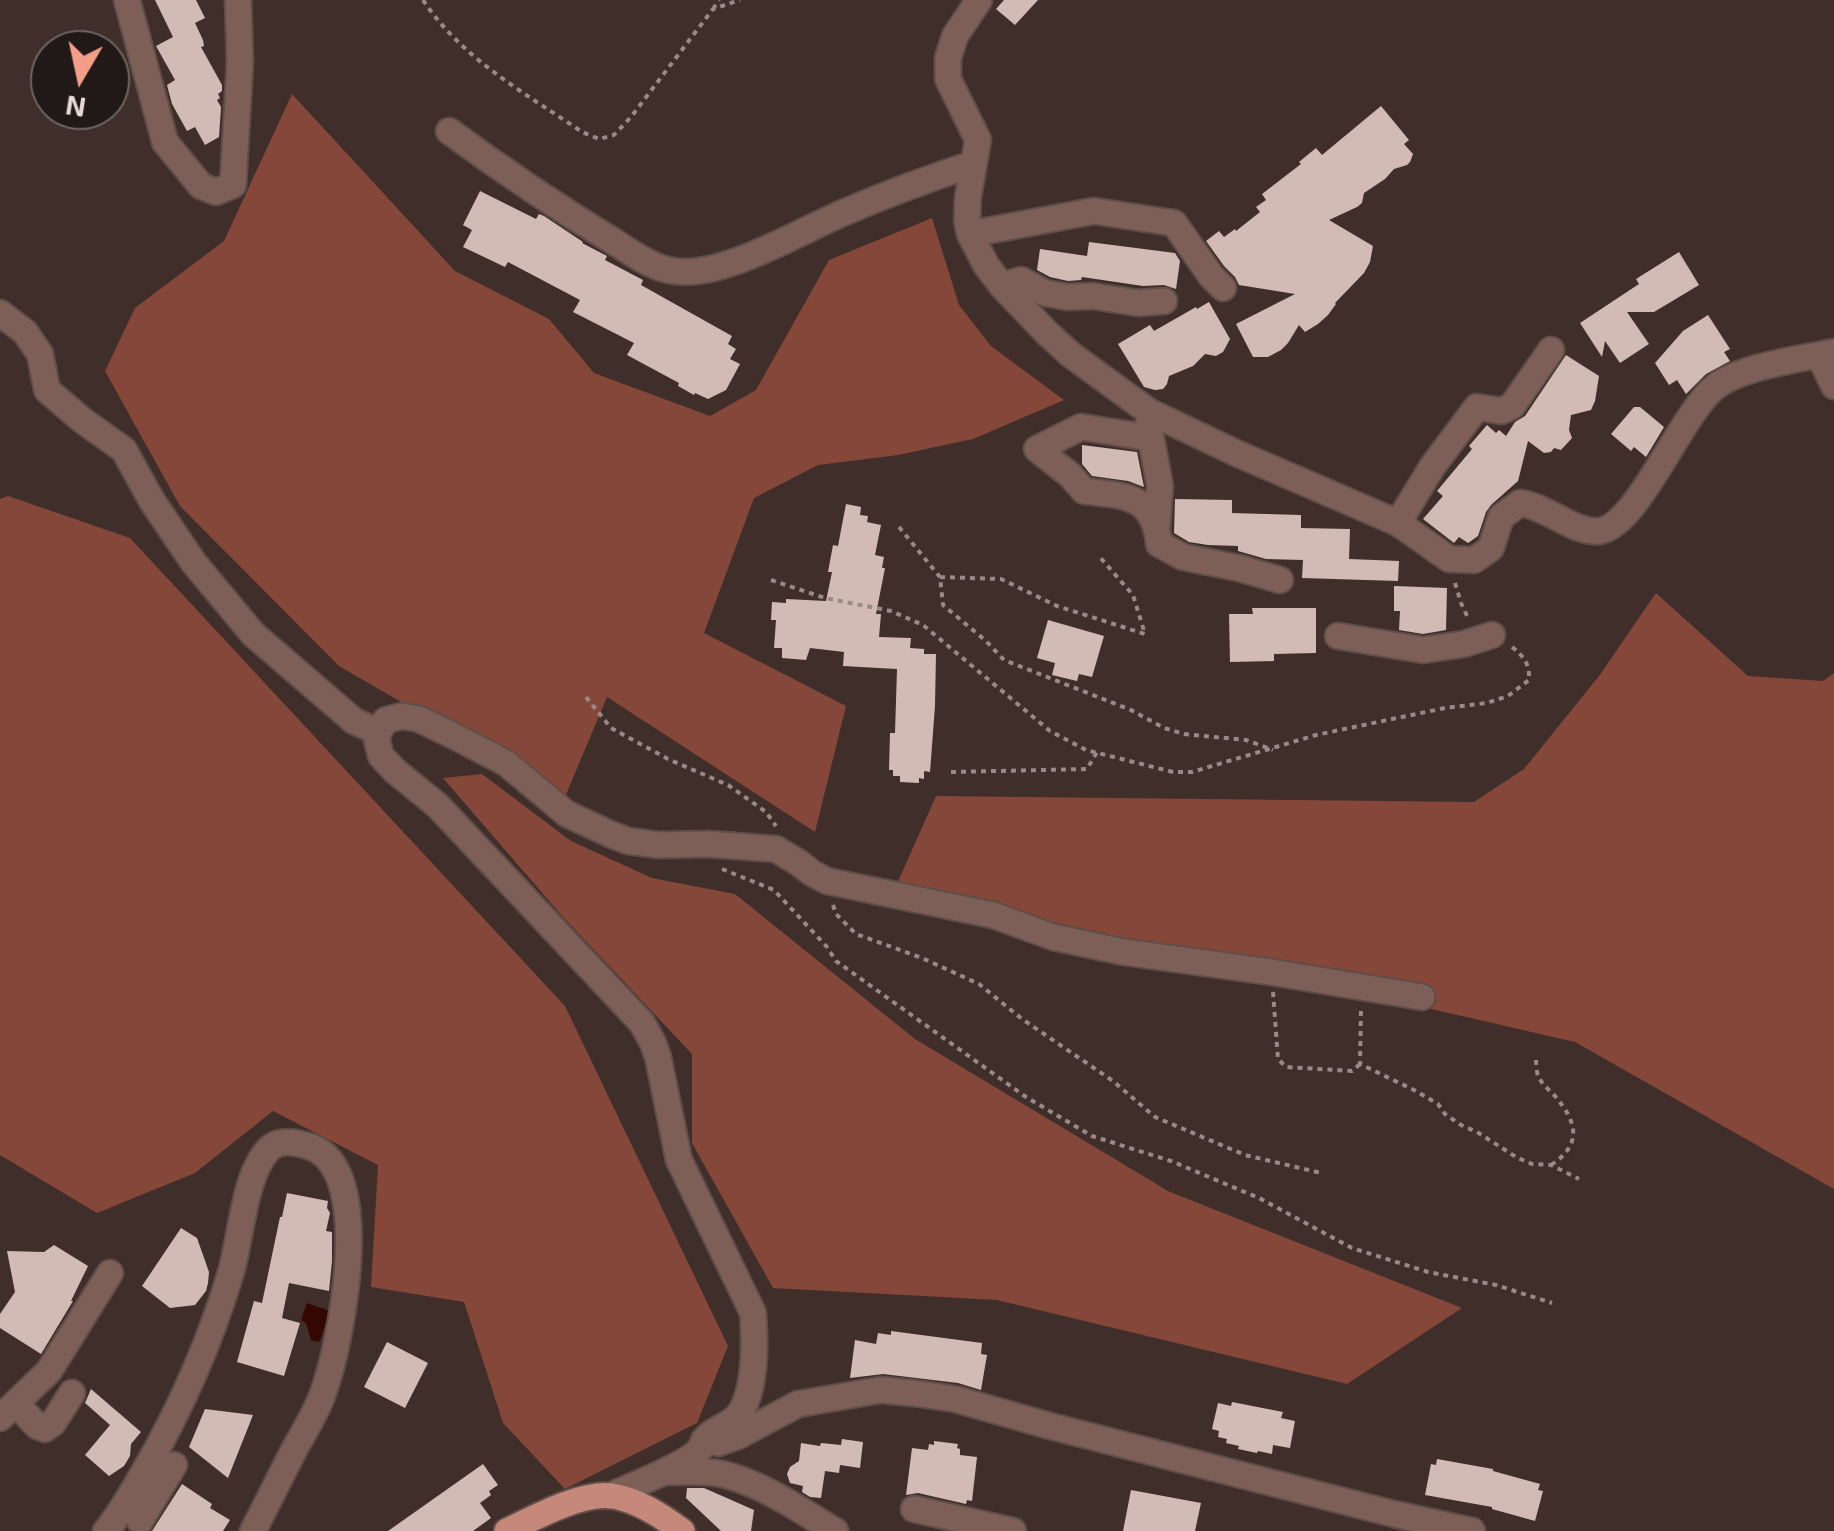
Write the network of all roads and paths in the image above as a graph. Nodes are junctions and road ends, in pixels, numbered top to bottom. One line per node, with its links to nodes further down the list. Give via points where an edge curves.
1 (127, 0): 2 (street, via 165,142 201,186 216,192 233,185)
2 (238, 0)
3 (423, 0): 7 (path, via 488,69 599,139 630,117)
4 (720, 0): 7 (path)
5 (740, 0): 7 (path)
6 (979, 0): 9 (street, via 948,58 948,78 978,140)
7 (713, 9)
8 (449, 132): 9 (street, via 650,264 690,273)
9 (973, 164): 10 (street)
10 (970, 234): 11 (street); 12 (street, via 1094,211 1174,223)
11 (1002, 286): 13 (street, via 1021,280 1067,297); 18 (street, via 1070,354)
12 (1223, 288)
13 (1164, 301)
14 (0, 312): 31 (street, via 26,332 40,354 47,390 124,450 194,563 253,634 354,721)
15 (1552, 350): 20 (street, via 1512,406 1477,408)
16 (1827, 354): 17 (street); 24 (street, via 1740,373 1714,388 1626,515 1611,526 1590,530 1520,504 1501,517 1484,554)
17 (1834, 386)
18 (1148, 411): 19 (street); 20 (street)
19 (1151, 438): 21 (street, via 1160,486); 21 (street, via 1081,427 1037,449 1084,491 1121,495 1148,508)
20 (1398, 522): 24 (street)
21 (1157, 527): 27 (street, via 1159,544 1183,556)
22 (899, 528): 25 (path)
23 (1098, 555): 25 (path, via 1133,595 1145,634 1057,606 1001,579)
24 (1449, 558): 29 (path, via 1469,620)
25 (940, 577): 32 (path, via 943,605 1004,660 1164,728)
26 (771, 580): 33 (path, via 924,625 1050,731)
27 (1280, 580)
28 (1338, 636): 29 (street, via 1423,650)
29 (1492, 636): 32 (path, via 1525,658 1529,672 1529,680 1508,696)
30 (586, 697): 36 (path, via 611,728 728,785 766,812 781,834)
31 (378, 732): 35 (street, via 386,720 419,719 506,763 567,814 610,834 659,846); 50 (street, via 381,756 438,806 619,996 653,1042 680,1160 753,1312 746,1400)
32 (1273, 750): 33 (path, via 1192,772)
33 (1097, 752): 34 (path, via 1087,769)
34 (951, 772)
35 (708, 844): 36 (street); 47 (path, via 719,867 774,890 836,961 1026,1097 1092,1136 1260,1198 1352,1248)
36 (776, 848): 37 (street)
37 (827, 881): 38 (street, via 993,915 1053,938); 44 (path, via 836,914 856,934 978,984 1155,1117 1245,1156)
38 (1271, 972): 39 (street); 42 (path, via 1278,1059 1286,1068 1352,1071)
39 (1362, 987): 40 (street); 42 (path)
40 (1422, 996)
41 (1536, 1060): 43 (path, via 1538,1075 1575,1127 1568,1150)
42 (1360, 1064): 43 (path, via 1438,1104 1516,1157)
43 (1551, 1166): 45 (path)
44 (1321, 1173)
45 (1579, 1178)
46 (110, 1273): 49 (street, via 49,1370)
47 (1552, 1303)
48 (72, 1393): 49 (street, via 44,1429)
49 (8, 1410)
50 (700, 1450): 52 (street); 64 (street, via 798,1404 881,1390 955,1398)
51 (164, 1459): 53 (street); 56 (street); 58 (street); 59 (street, via 230,1274 260,1163 275,1144 320,1151 342,1181 349,1260 344,1306 320,1402)
52 (662, 1472): 54 (street); 62 (street, via 728,1475)
53 (197, 1480)
54 (610, 1496): 57 (main road, via 574,1502); 61 (main road, via 646,1507)
55 (914, 1509): 63 (street)
56 (140, 1521)
57 (541, 1522): 60 (main road)
58 (106, 1531)
59 (253, 1531)
60 (507, 1531)
61 (682, 1531)
62 (835, 1531)
63 (1013, 1531)
64 (1472, 1531)

